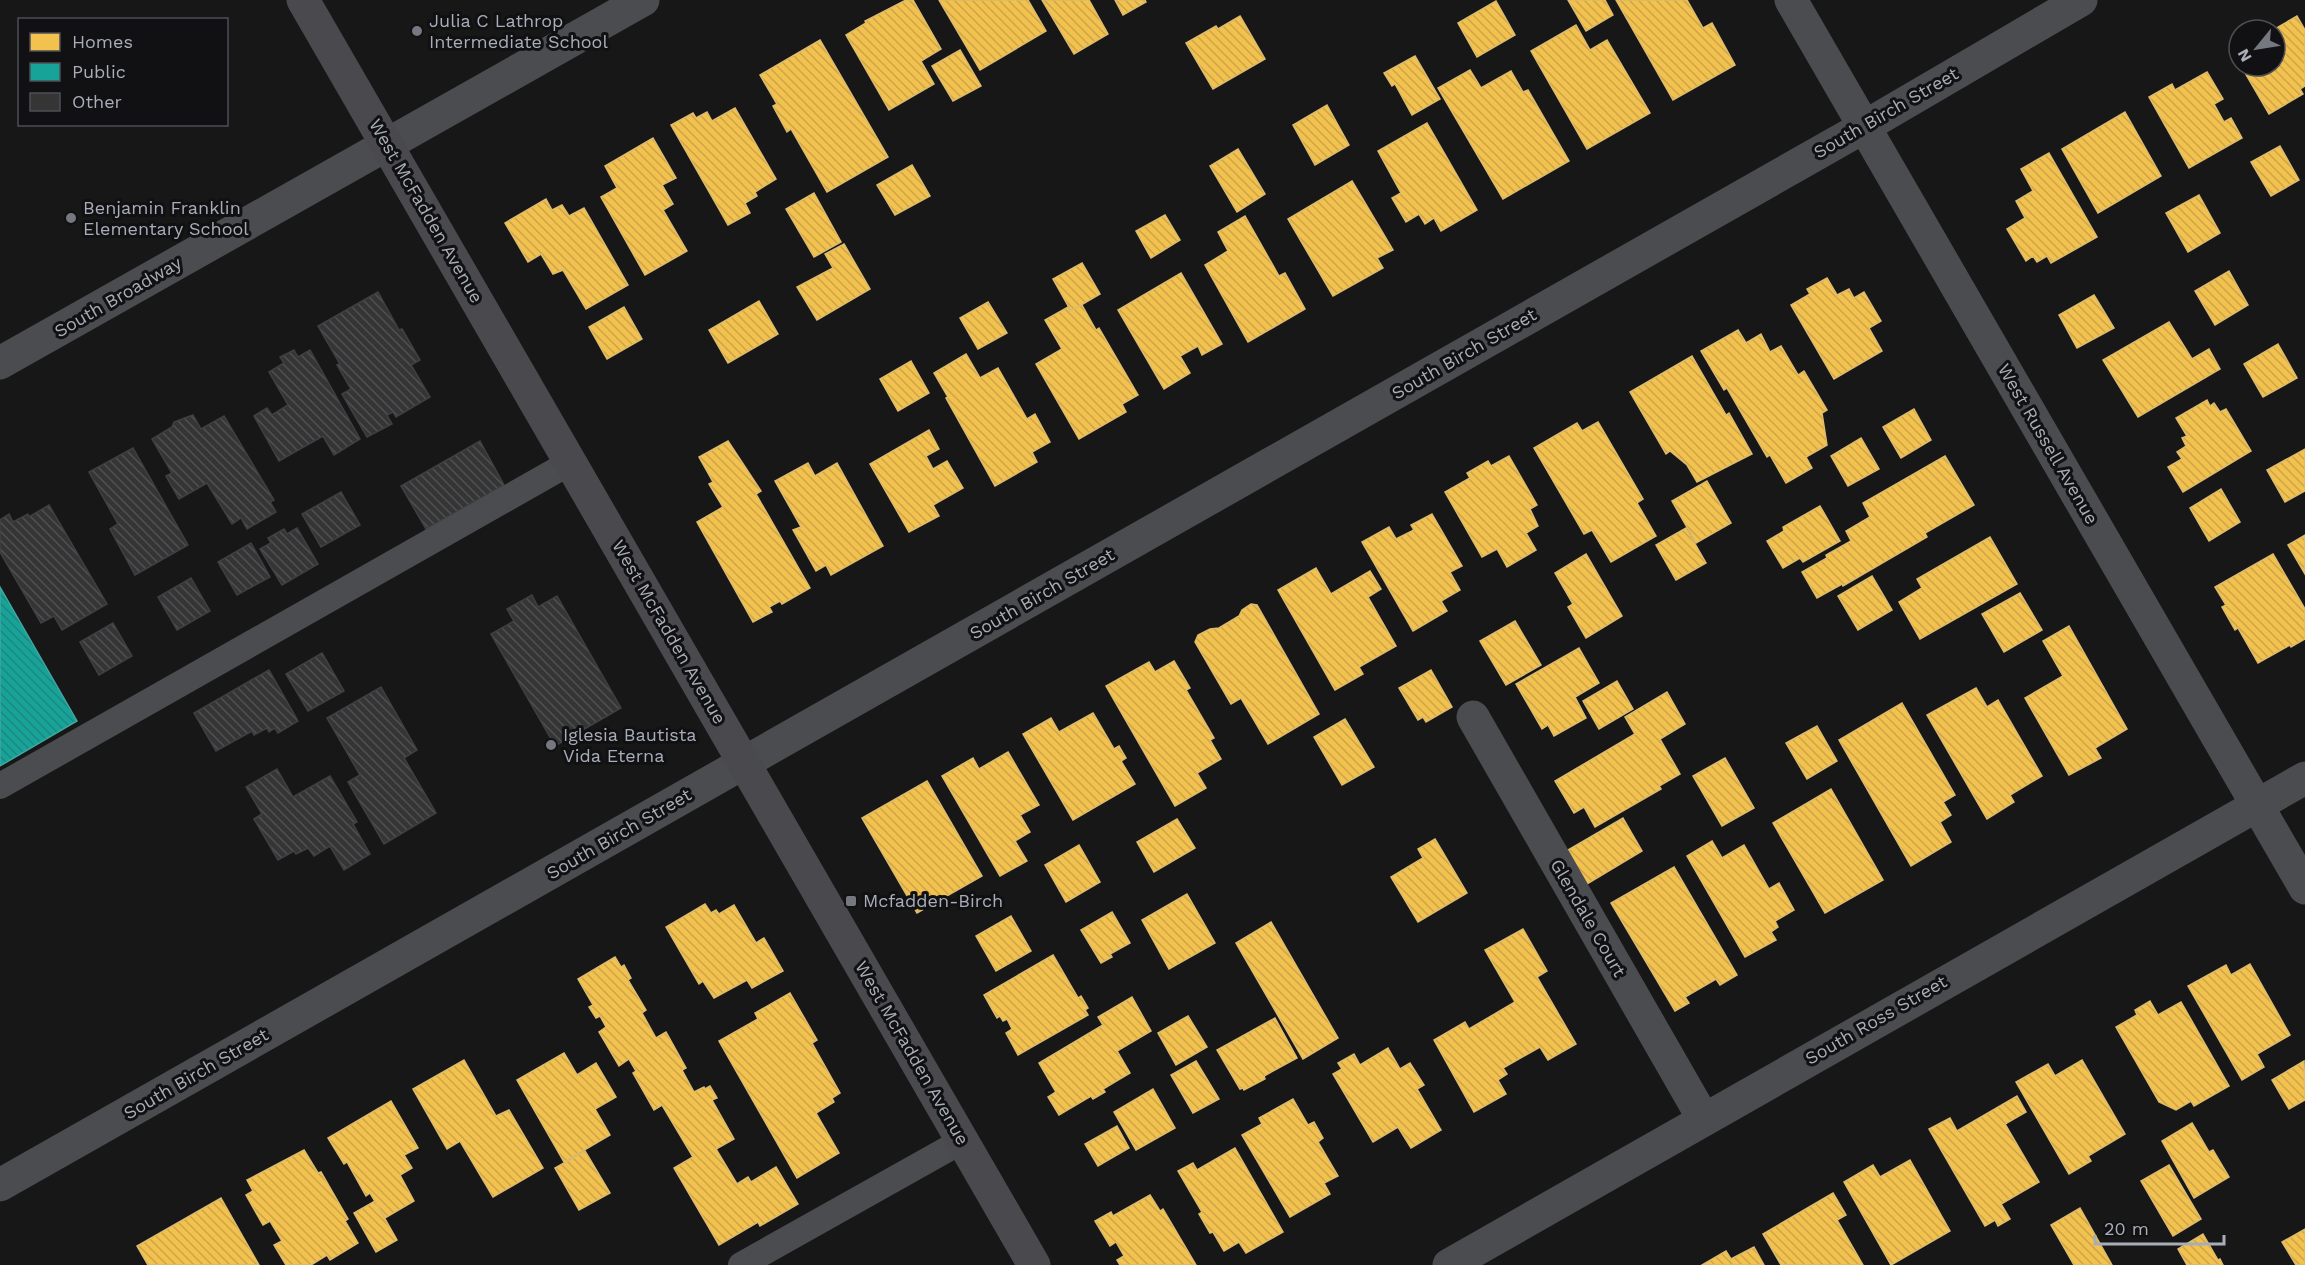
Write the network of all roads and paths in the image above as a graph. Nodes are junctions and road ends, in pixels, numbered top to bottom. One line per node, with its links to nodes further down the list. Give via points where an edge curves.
1 (303, 0): 6 (street, West McFadden Avenue)
2 (643, 0): 6 (street, South Broadway)
3 (1791, 0): 5 (street, West Russell Avenue)
4 (2081, 0): 5 (street, South Birch Street)
5 (1864, 127): 10 (street, South Birch Street); 13 (street, West Russell Avenue)
6 (387, 144): 7 (street, South Broadway); 8 (street, West McFadden Avenue)
7 (0, 363)
8 (571, 462): 10 (street, West McFadden Avenue); 12 (lane)
9 (1473, 717): 15 (street, Glendale Court)
10 (744, 763): 16 (street, West McFadden Avenue); 17 (street, South Birch Street)
11 (2305, 778): 13 (street, South Ross Street)
12 (0, 786)
13 (2257, 805): 14 (street, West Russell Avenue); 15 (street, South Ross Street)
14 (2305, 888)
15 (1703, 1118): 20 (street, South Ross Street)
16 (962, 1141): 18 (lane); 19 (street, West McFadden Avenue)
17 (0, 1185)
18 (741, 1265)
19 (1034, 1265)
20 (1449, 1265)

